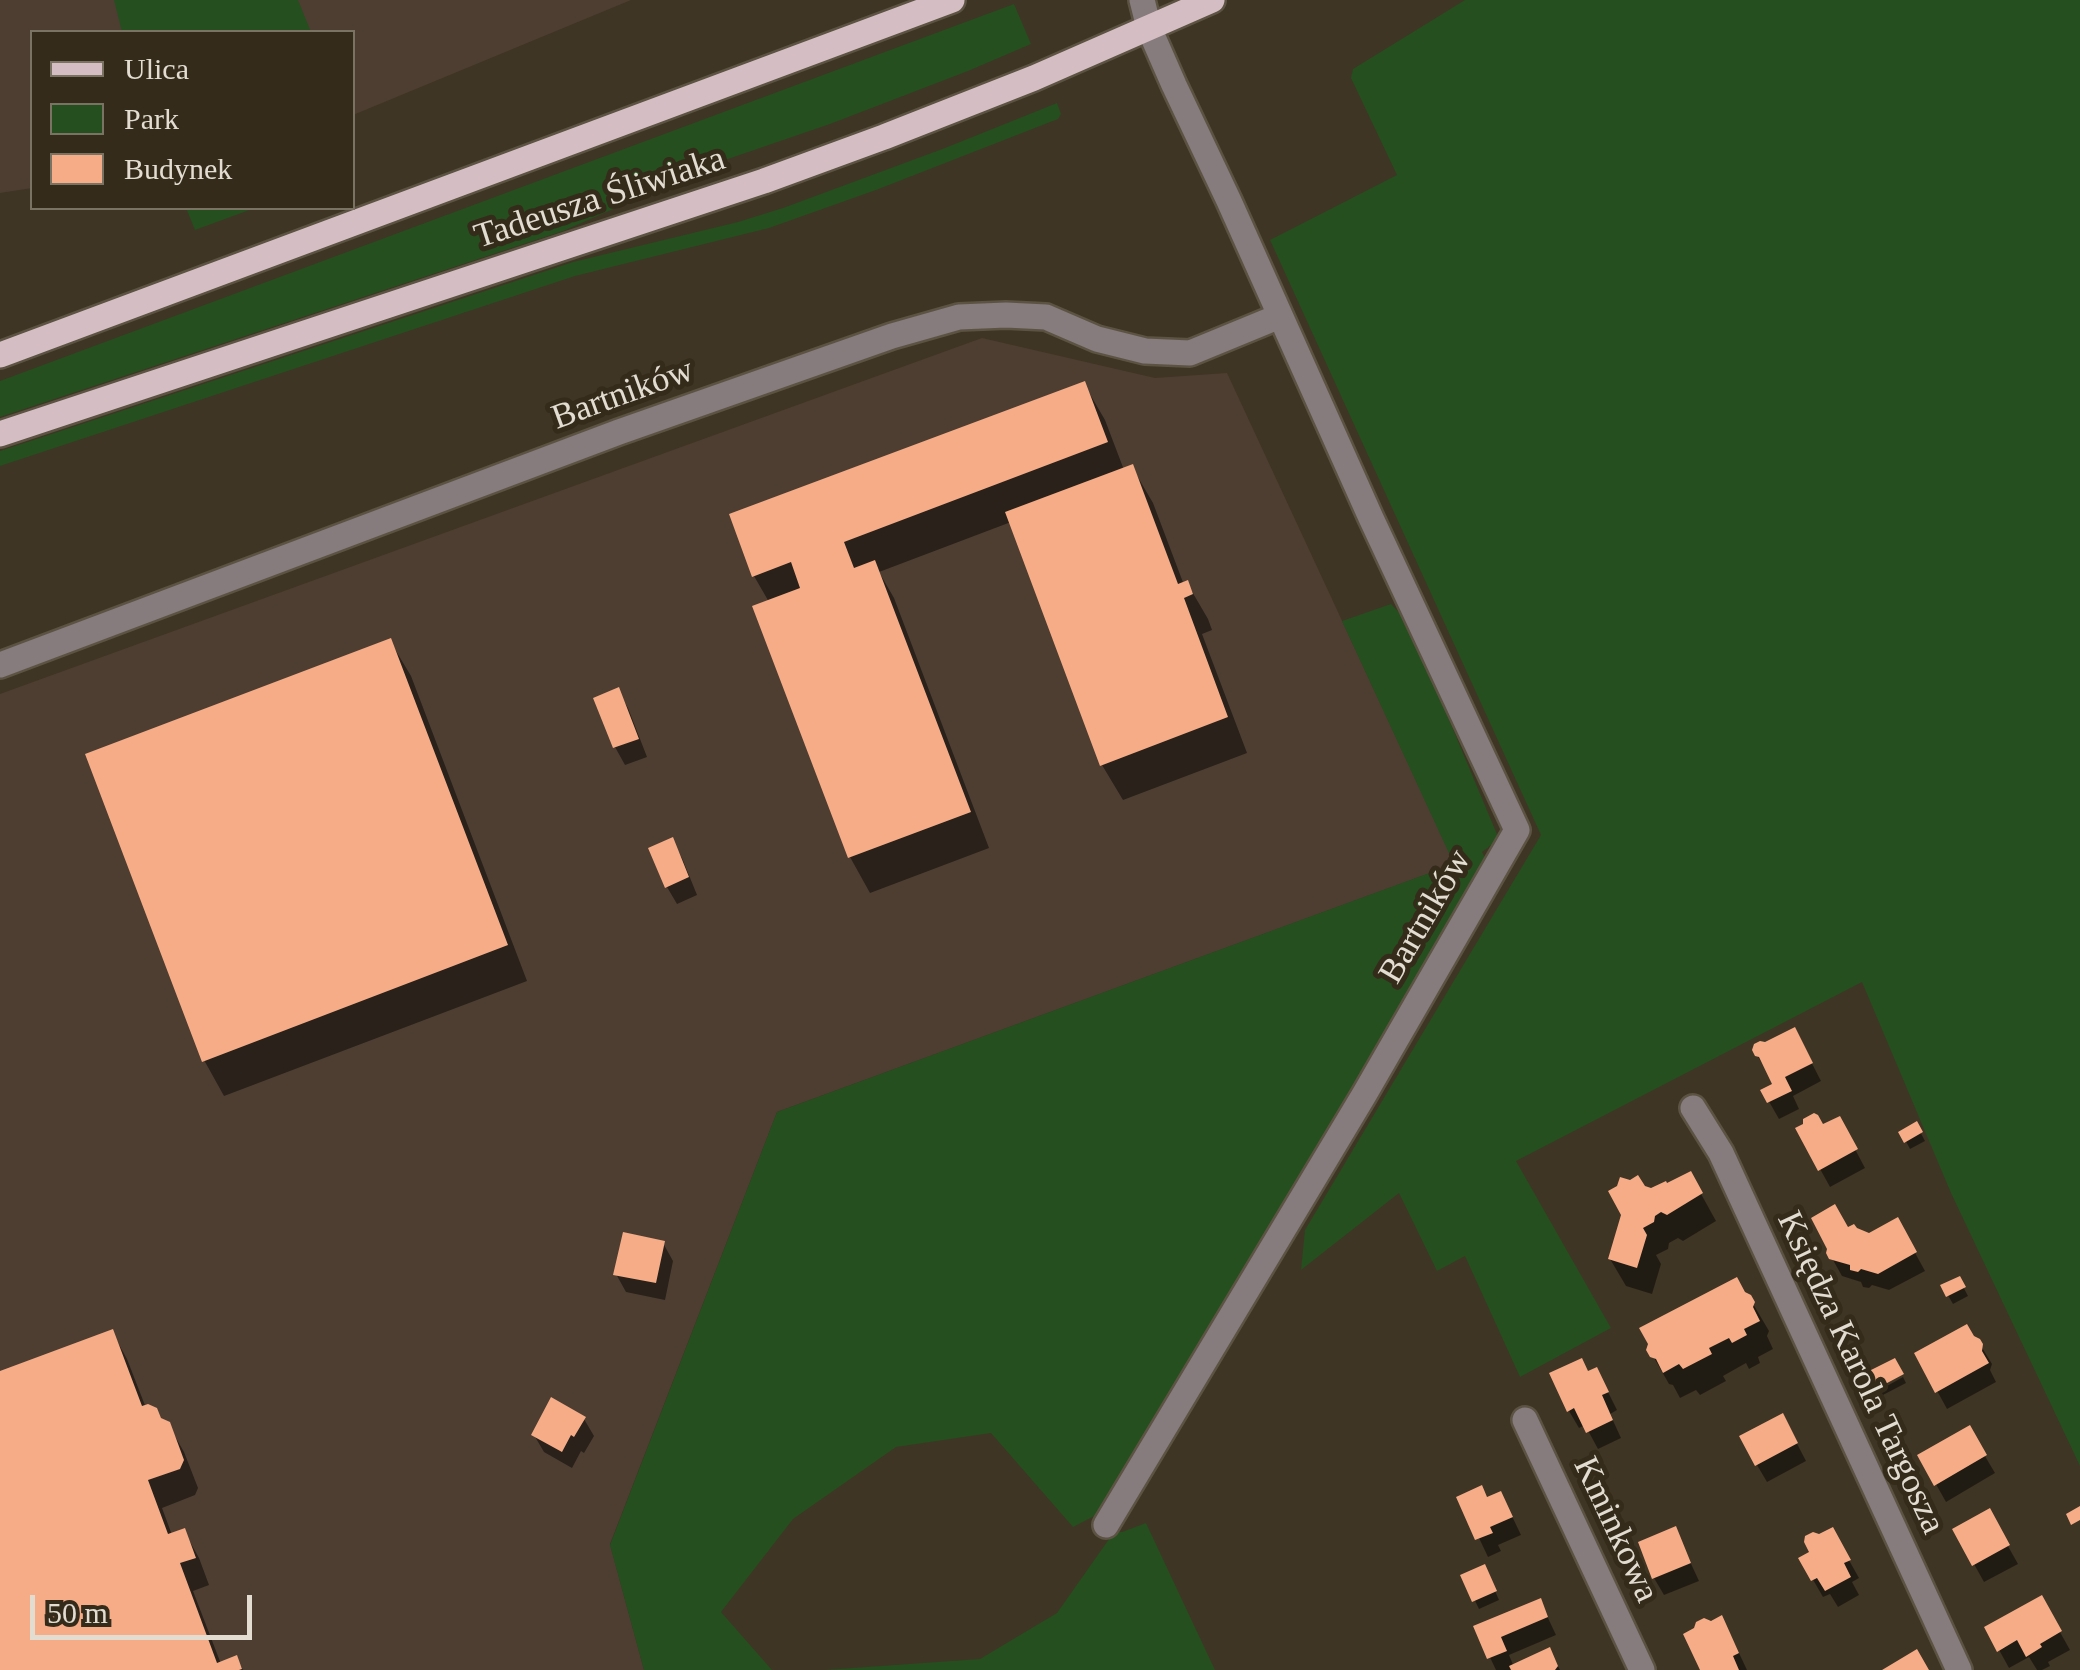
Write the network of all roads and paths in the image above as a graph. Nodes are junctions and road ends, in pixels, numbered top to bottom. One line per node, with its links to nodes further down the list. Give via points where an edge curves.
1 (952, 0): 7 (main road, Tadeusza Śliwiaka)
2 (1122, 0): 5 (street)
3 (1142, 0): 5 (street)
4 (1212, 0): 5 (main road, Tadeusza Śliwiaka)
5 (1149, 28): 6 (street, Bartników); 8 (main road, Tadeusza Śliwiaka, via 782,175)
6 (1280, 316): 9 (street, Bartników, via 1190,353 1145,351 1046,317 959,317 620,432); 12 (street, Bartników, via 1517,830)
7 (0, 355)
8 (0, 434)
9 (0, 665)
10 (1693, 1108): 14 (street, Księdza Karola Targosza, via 1720,1153)
11 (1525, 1420): 13 (street, Kminkowa)
12 (1106, 1525)
13 (1642, 1670)
14 (1959, 1670)

